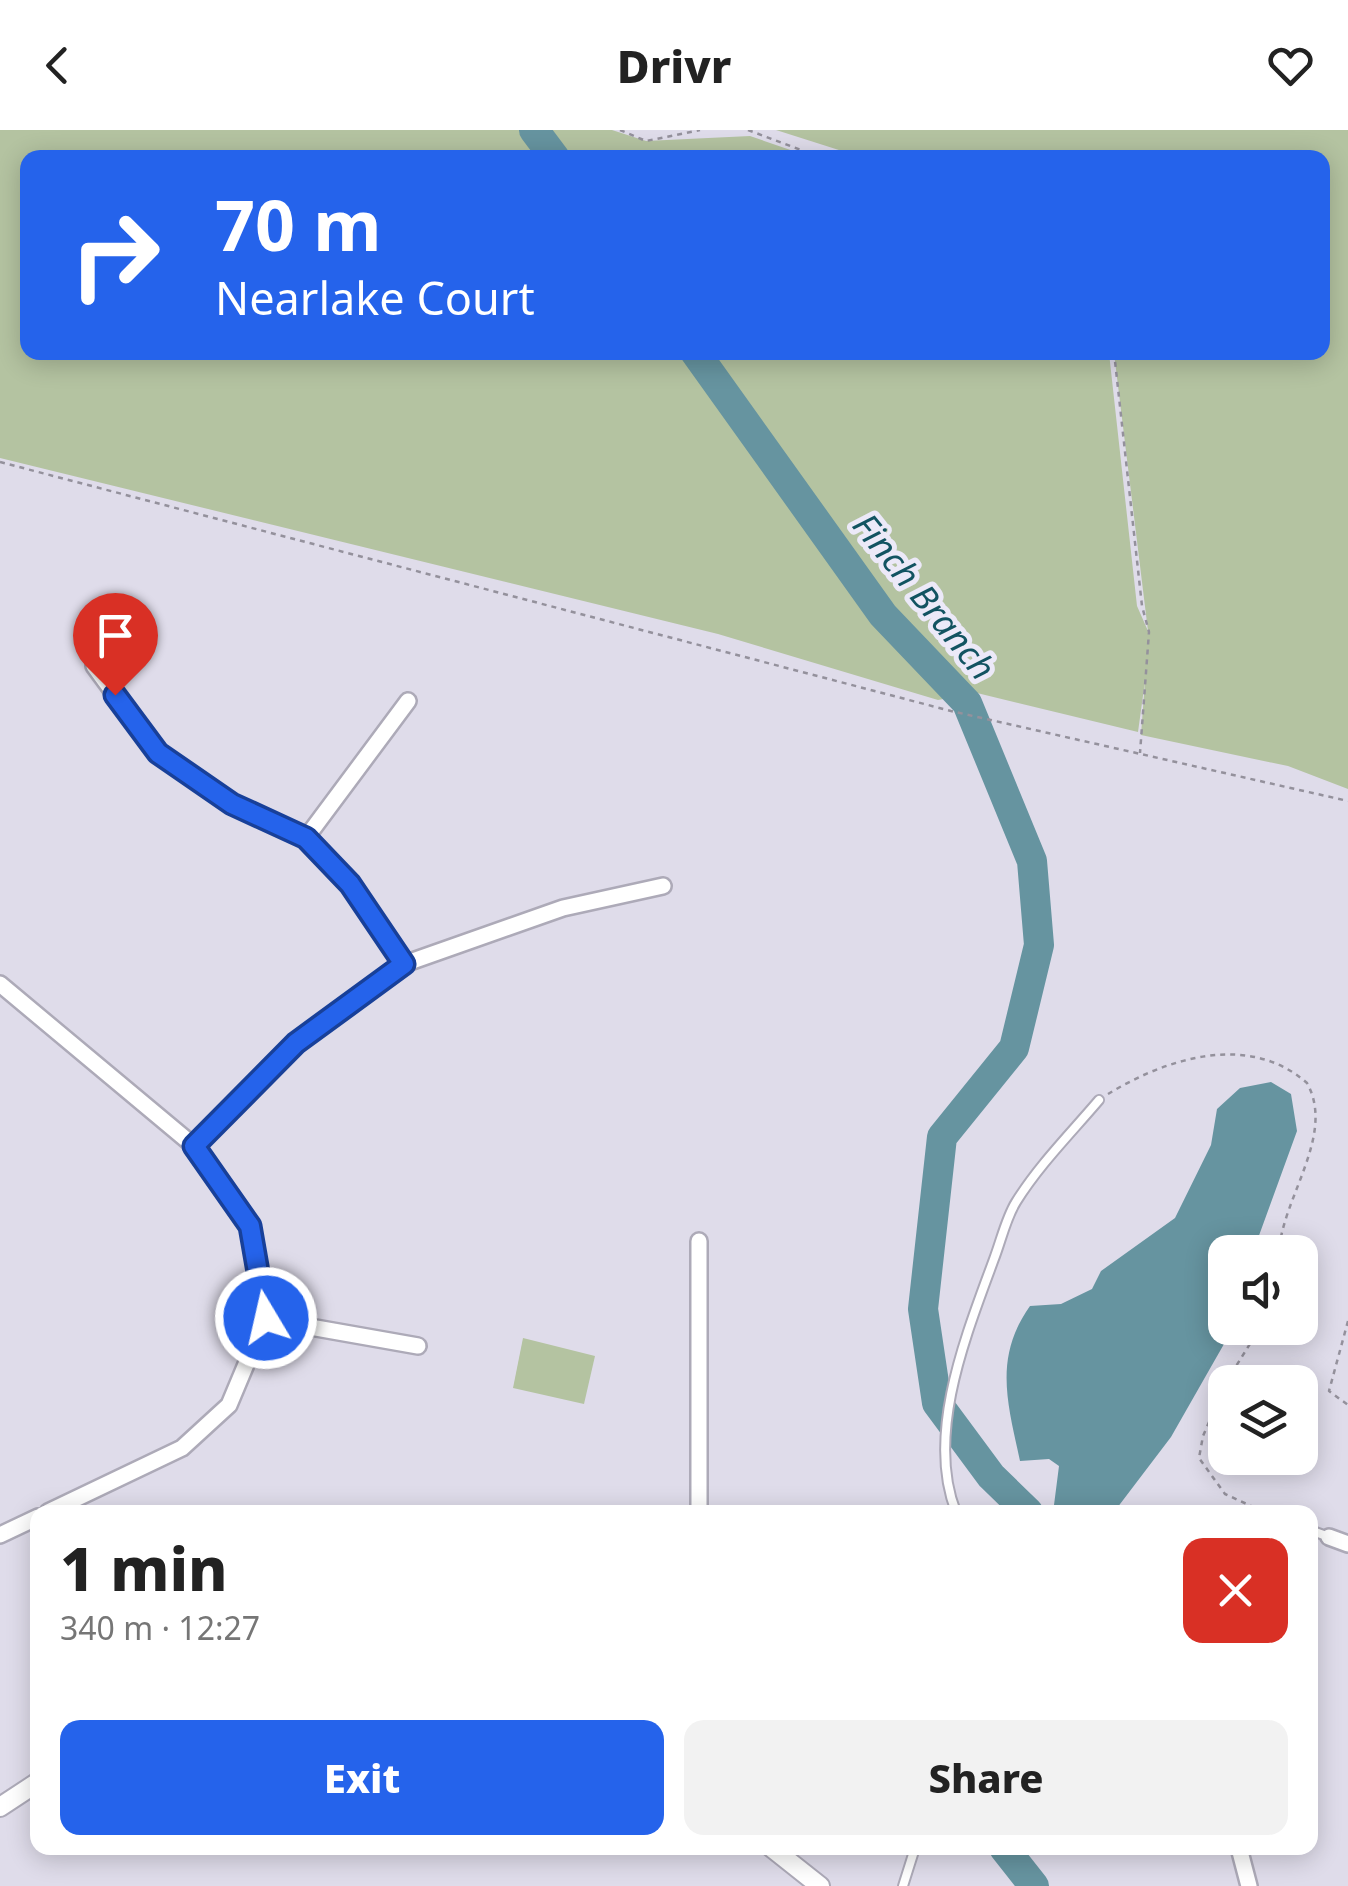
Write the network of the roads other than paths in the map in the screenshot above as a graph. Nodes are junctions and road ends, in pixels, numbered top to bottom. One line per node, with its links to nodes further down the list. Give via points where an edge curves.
1 (94, 666): 3 (street, via 158,753 232,804)
2 (408, 700): 3 (street)
3 (306, 838): 5 (street, via 350,884)
4 (663, 886): 5 (street, via 563,908)
5 (404, 964): 8 (street, via 296,1043)
6 (0, 984): 8 (street)
7 (1099, 1100): 14 (lane, via 1015,1204 951,1402)
8 (194, 1146): 10 (street, via 250,1226)
9 (699, 1241): 13 (street)
10 (266, 1318): 11 (street); 12 (street, via 229,1406 182,1448)
11 (418, 1346)
12 (63, 1505)
13 (699, 1505)
14 (954, 1505)
15 (30, 1522): 17 (street)
16 (1318, 1533): 18 (lane)
17 (0, 1536)
18 (1329, 1537): 19 (street)
19 (1348, 1544)
20 (30, 1787): 21 (street)
21 (0, 1807)
22 (781, 1855): 25 (street)
23 (913, 1855): 26 (lane)
24 (1241, 1855): 27 (street)
25 (820, 1886)
26 (903, 1886)
27 (1250, 1886)

